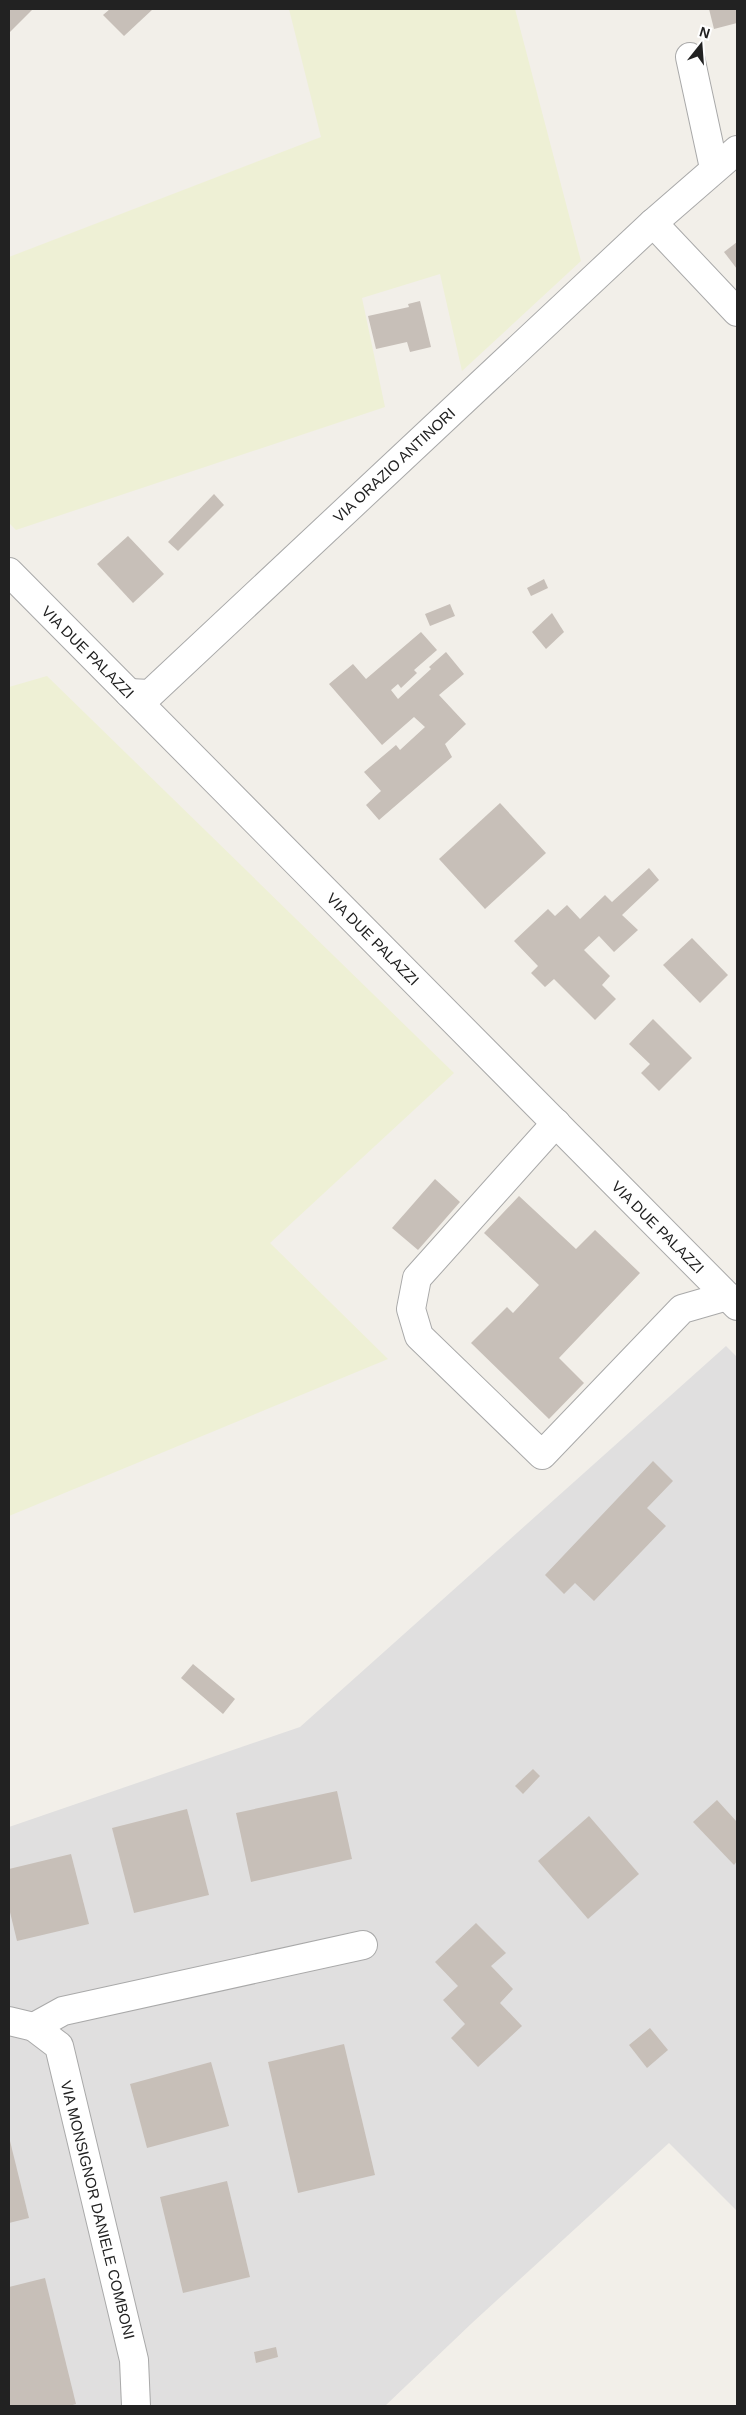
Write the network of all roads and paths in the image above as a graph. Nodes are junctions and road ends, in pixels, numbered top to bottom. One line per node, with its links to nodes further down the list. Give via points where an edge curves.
1 (690, 57): 3 (street)
2 (737, 150): 3 (street, VIA ORAZIO ANTINORI)
3 (714, 168): 4 (street, VIA ORAZIO ANTINORI)
4 (653, 223): 5 (street); 7 (street, VIA ORAZIO ANTINORI, via 150,694)
5 (737, 312)
6 (9, 572): 7 (street, VIA DUE PALAZZI)
7 (129, 693): 8 (street, VIA DUE PALAZZI)
8 (556, 1124): 9 (street, VIA DUE PALAZZI); 9 (street, via 417,1278 411,1309 419,1336 542,1456 682,1309)
9 (732, 1301)
10 (363, 1945): 11 (street, VIA MONSIGNOR DANIELE COMBONI, via 63,2010)
11 (21, 2024): 12 (street, VIA MONSIGNOR DANIELE COMBONI, via 59,2046 134,2360)
12 (136, 2406)

